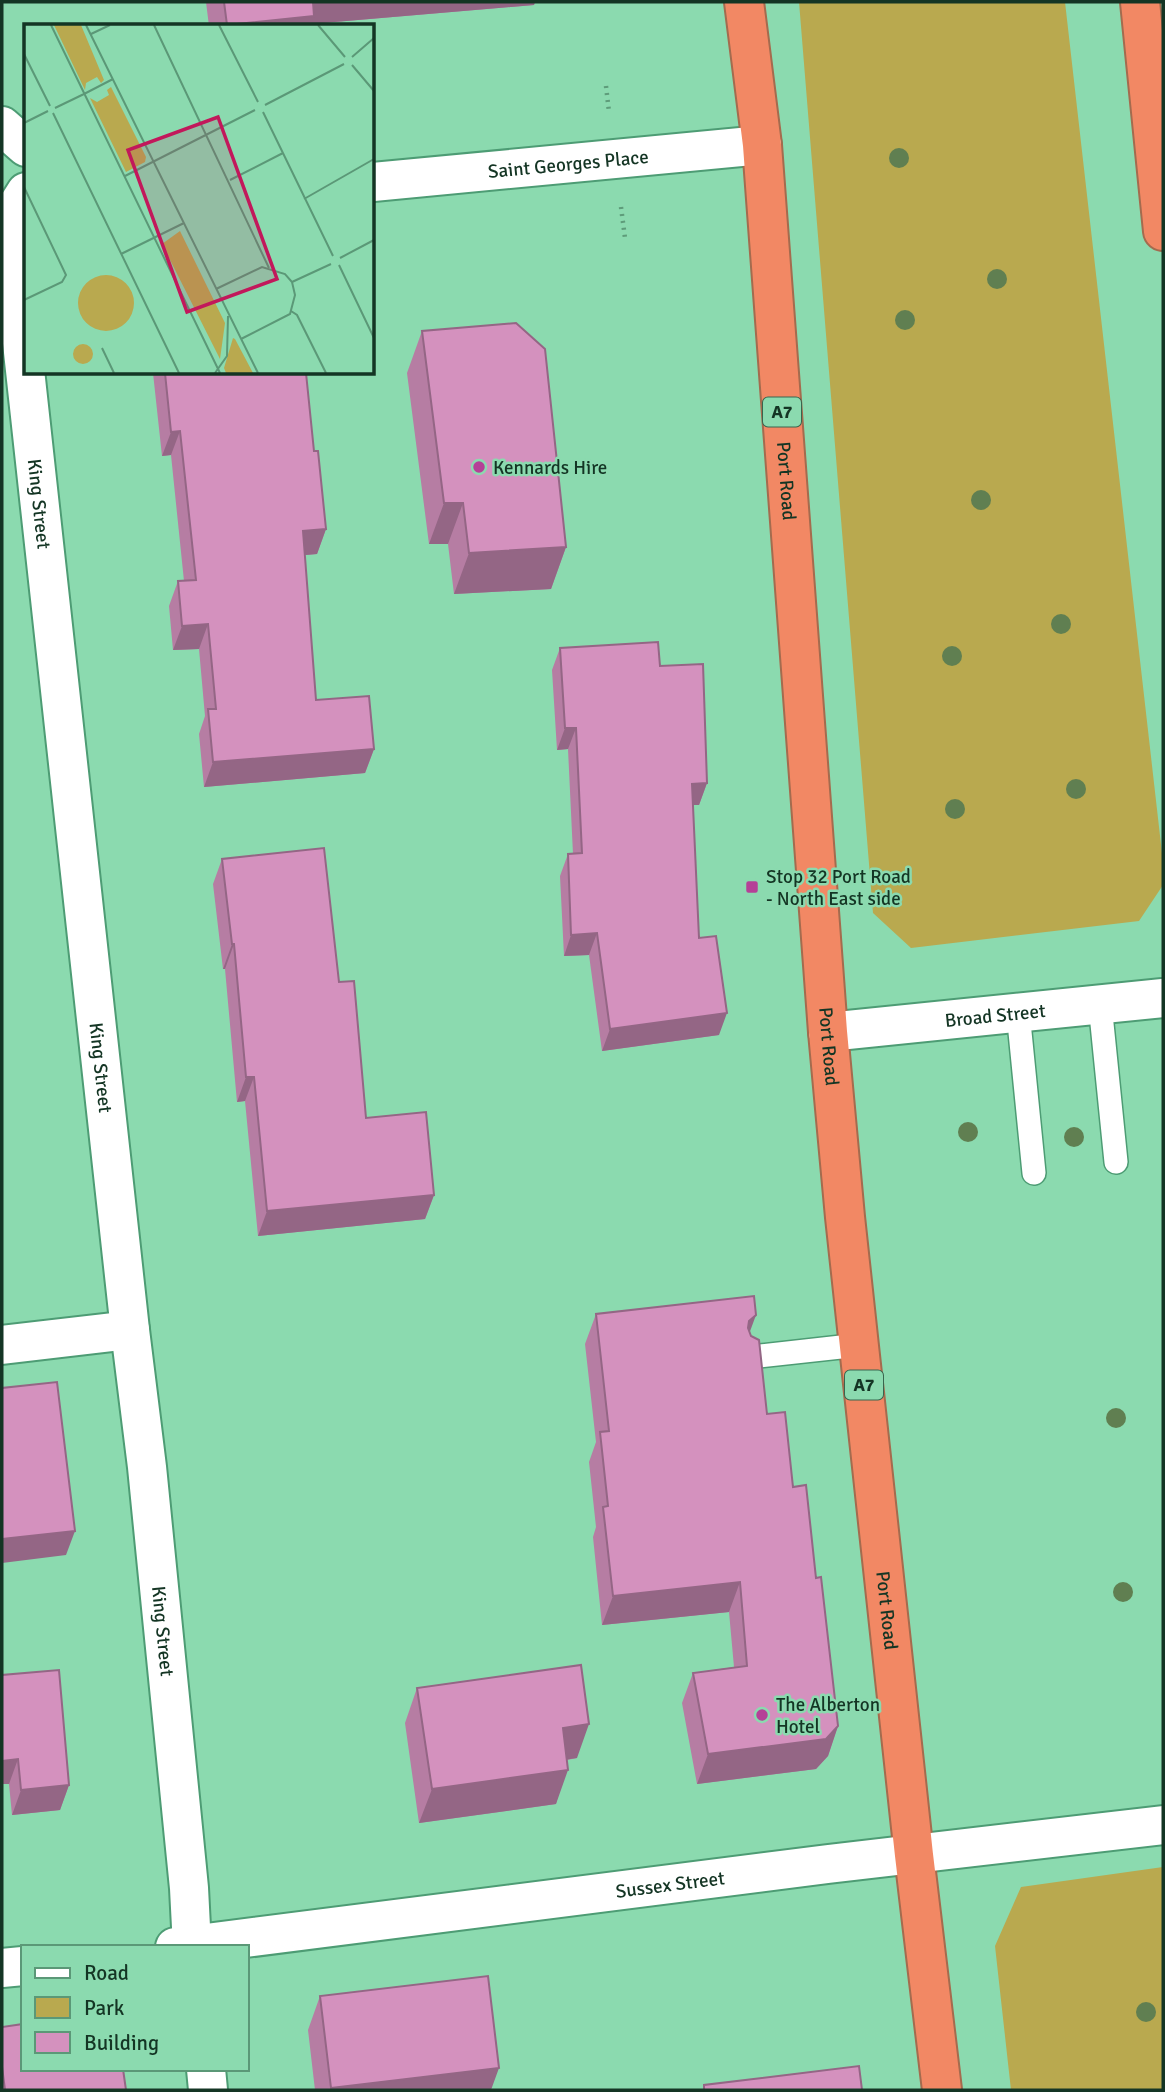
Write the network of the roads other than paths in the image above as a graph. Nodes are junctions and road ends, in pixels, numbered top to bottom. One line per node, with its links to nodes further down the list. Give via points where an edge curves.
1 (744, 2): 5 (highway, Port Road / A7)
2 (1140, 2): 8 (highway)
3 (2, 126): 4 (street)
4 (24, 145)
5 (762, 145): 6 (street, Saint Georges Place); 14 (highway, Port Road / A7)
6 (374, 182)
7 (24, 195): 9 (street, King Street, via 14,211 11,242)
8 (1163, 231)
9 (24, 361)
10 (25, 374): 17 (street, King Street)
11 (1163, 998): 12 (street, Broad Street)
12 (1100, 1004): 13 (street, Broad Street); 15 (lane)
13 (1018, 1012): 14 (street, Broad Street); 16 (lane)
14 (828, 1032): 19 (highway, Port Road / A7)
15 (1116, 1162)
16 (1034, 1173)
17 (130, 1330): 18 (street); 23 (street, King Street, via 190,1888)
18 (2, 1345)
19 (859, 1345): 20 (lane); 22 (highway, Port Road / A7)
20 (751, 1357)
21 (1163, 1825): 22 (street, Sussex Street)
22 (914, 1855): 24 (street, Sussex Street); 29 (highway, Port Road / A7)
23 (187, 1945)
24 (195, 1945)
25 (21, 1966): 26 (street)
26 (2, 1968)
27 (206, 2071): 28 (street)
28 (208, 2090)
29 (943, 2090)

